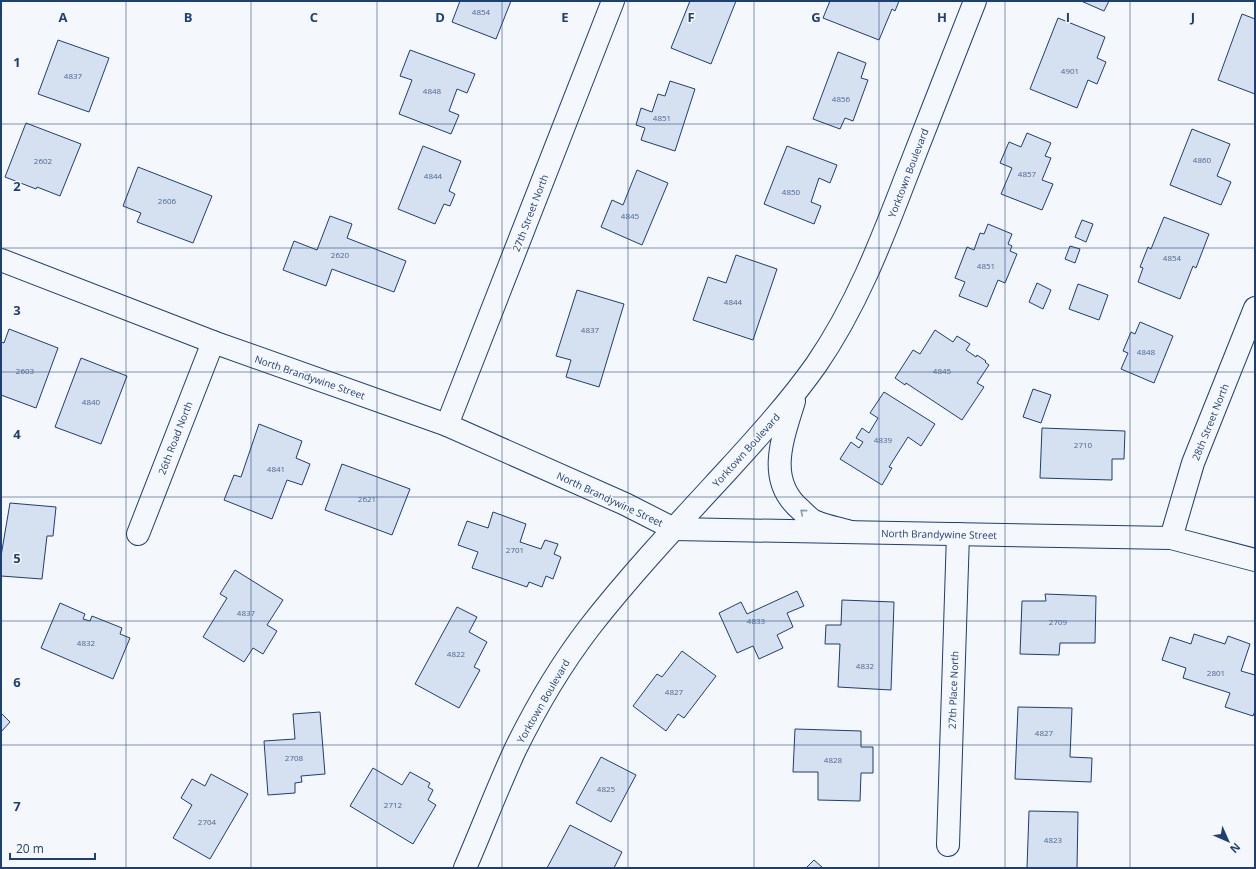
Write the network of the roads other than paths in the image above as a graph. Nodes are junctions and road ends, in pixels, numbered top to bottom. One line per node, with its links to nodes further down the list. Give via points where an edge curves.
1 (613, 1): 7 (street, 27th Street North)
2 (975, 1): 6 (street, Yorktown Boulevard, via 865,278 844,321)
3 (1, 260): 5 (street, North Brandywine Street)
4 (1255, 308): 12 (street, 28th Street North, via 1194,463)
5 (213, 342): 7 (street, North Brandywine Street); 10 (street, 26th Road North)
6 (797, 392): 8 (street, Yorktown Boulevard); 9 (street, one-way to 6, via 813,520 792,502 782,483 779,468 780,447)
7 (447, 425): 8 (street, North Brandywine Street, via 625,504)
8 (674, 529): 9 (street, North Brandywine Street); 15 (street, Yorktown Boulevard, via 590,628 560,669 514,752)
9 (851, 532): 11 (street, North Brandywine Street)
10 (138, 534)
11 (958, 534): 12 (street, North Brandywine Street); 14 (street, 27th Place North)
12 (1171, 538): 13 (street, North Brandywine Street)
13 (1255, 560)
14 (948, 845)
15 (465, 868)

